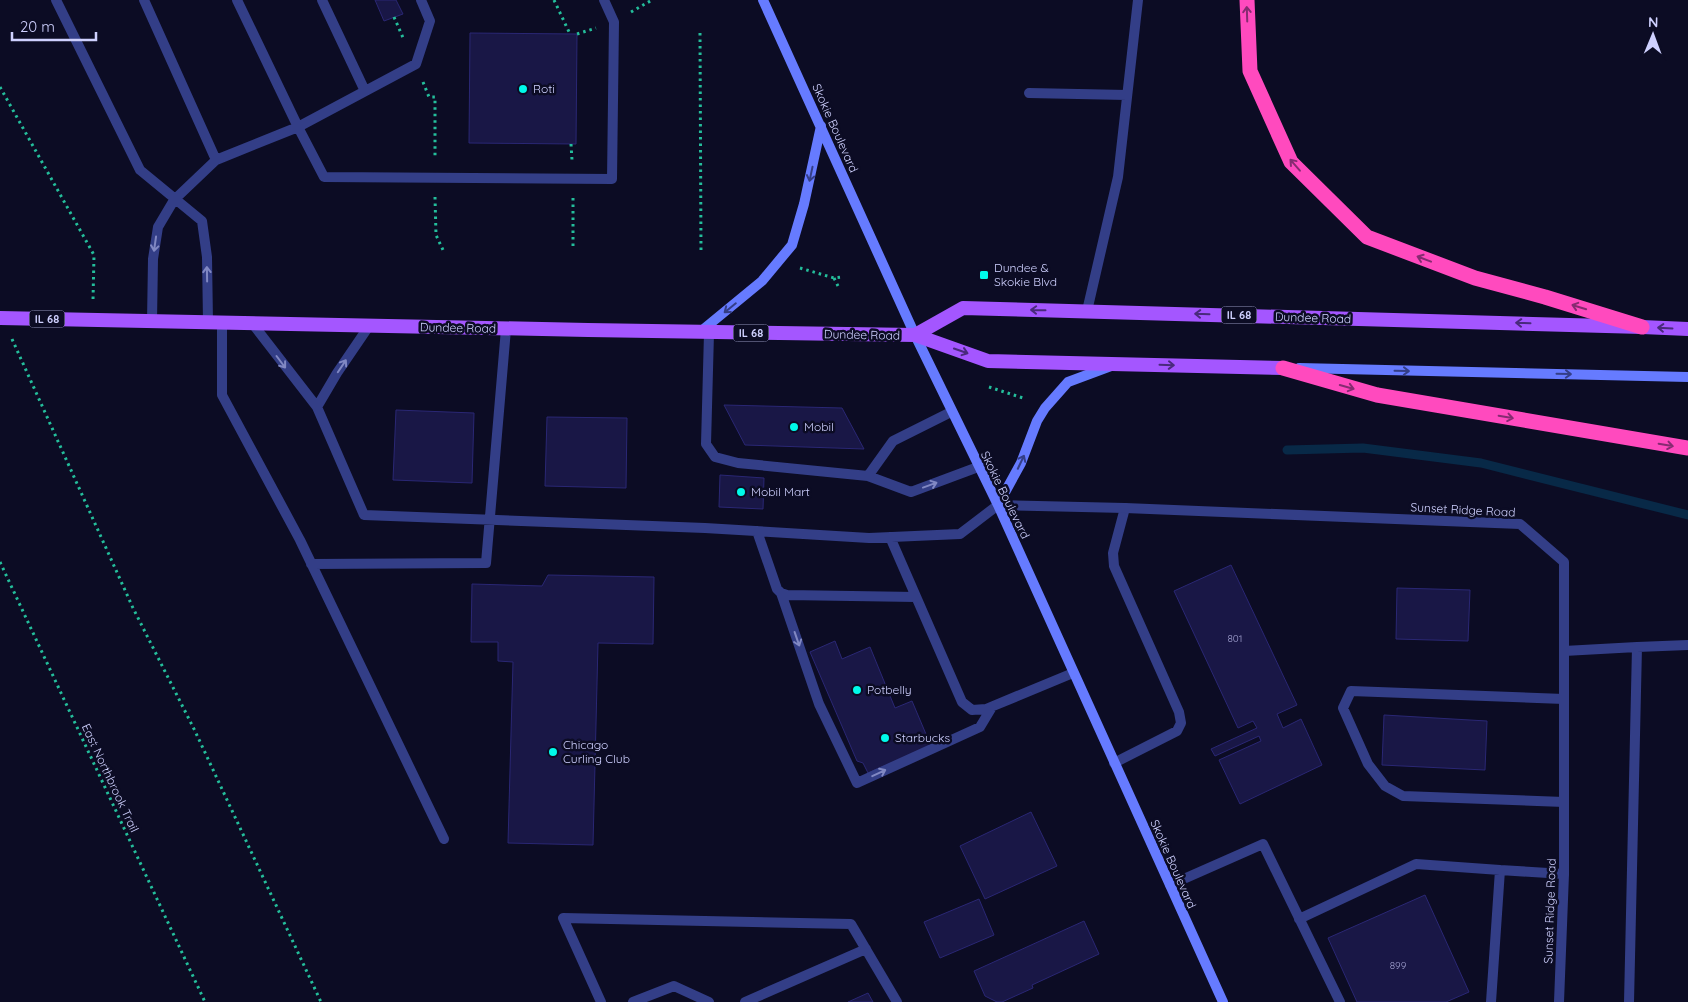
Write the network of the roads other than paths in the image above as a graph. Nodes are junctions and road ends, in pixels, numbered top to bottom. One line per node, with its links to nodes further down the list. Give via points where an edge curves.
1 (56, 0): 16 (street, via 140,170)
2 (144, 0): 15 (street)
3 (237, 0): 14 (street)
4 (322, 0): 10 (street)
5 (421, 0): 10 (street, via 430,21 416,64)
6 (604, 0): 14 (street, via 614,22 612,179 324,177)
7 (763, 0): 13 (main road, Skokie Boulevard)
8 (1138, 0): 12 (street)
9 (1246, 0): 23 (highway, one-way to 9, via 1475,278 1367,237 1291,162 1250,71)
10 (365, 91): 14 (street)
11 (1029, 93): 12 (street)
12 (1127, 95): 17 (street, via 1118,177)
13 (821, 126): 26 (main road, one-way to 26, via 792,245 762,282); 27 (main road, Skokie Boulevard)
14 (298, 127): 15 (street)
15 (216, 160): 16 (street)
16 (174, 200): 19 (street, one-way to 19, via 158,227 153,259); 20 (street, one-way to 16, via 202,221)
17 (1087, 311): 23 (main road, Dundee Road / IL 68, one-way to 17); 27 (main road, Dundee Road / IL 68, one-way to 27, via 963,308)
18 (1, 318): 19 (main road, Dundee Road / IL 68)
19 (152, 321): 20 (main road, Dundee Road / IL 68)
20 (215, 323): 21 (main road, Dundee Road / IL 68); 41 (street, via 222,395)
21 (252, 323): 22 (main road, Dundee Road / IL 68); 31 (street, one-way to 31)
22 (369, 326): 24 (main road, Dundee Road / IL 68); 31 (street, one-way to 22)
23 (1642, 326): 25 (main road, Dundee Road / IL 68, one-way to 23)
24 (506, 329): 26 (main road, Dundee Road / IL 68); 38 (street)
25 (1688, 329)
26 (704, 332): 27 (main road, Dundee Road / IL 68); 35 (street, via 706,444 715,457 738,463)
27 (915, 335): 28 (main road, Dundee Road / IL 68, one-way to 28, via 988,361); 32 (main road, Skokie Boulevard)
28 (1119, 363): 29 (main road, Dundee Road / IL 68, one-way to 29); 36 (main road, one-way to 28, via 1022,462 1044,408 1068,382)
29 (1283, 368): 30 (main road, Dundee Road, one-way to 30); 33 (highway, one-way to 33, via 1377,395)
30 (1688, 377)
31 (317, 408): 38 (street, via 364,515)
32 (952, 412): 34 (main road, Skokie Boulevard); 35 (street, via 893,441)
33 (1688, 448)
34 (978, 467): 35 (street, one-way to 34, via 911,492); 36 (main road, Skokie Boulevard)
35 (868, 476)
36 (998, 505): 37 (street, Sunset Ridge Road); 40 (street, via 960,534); 47 (main road, Skokie Boulevard)
37 (1125, 508): 46 (street, Sunset Ridge Road, via 1520,524 1564,562); 50 (street, via 1112,553 1114,566 1181,723 1177,731)
38 (490, 520): 39 (street); 41 (street, via 486,563)
39 (756, 531): 40 (street); 42 (street)
40 (890, 537): 43 (street)
41 (311, 564): 52 (street)
42 (781, 593): 43 (street); 49 (street, one-way to 49, via 819,704 857,783 980,727)
43 (916, 597): 49 (street, via 962,702 972,710)
44 (1688, 645): 45 (street)
45 (1637, 647): 46 (street); 67 (street)
46 (1564, 651): 48 (street, Sunset Ridge Road)
47 (1073, 673): 49 (street); 50 (main road, Skokie Boulevard)
48 (1564, 699): 51 (street, Sunset Ridge Road); 51 (street, via 1351,691 1343,708 1368,764 1385,786 1403,796)
49 (992, 707)
50 (1114, 763): 55 (main road, Skokie Boulevard)
51 (1564, 802): 54 (street, Sunset Ridge Road)
52 (444, 839)
53 (1500, 870): 54 (street); 56 (street, via 1416,864); 65 (street)
54 (1564, 874): 66 (street, Sunset Ridge Road)
55 (1170, 885): 56 (street, via 1263,844); 63 (main road, Skokie Boulevard)
56 (1299, 919): 64 (street)
57 (866, 949): 58 (street, via 851,924 563,918); 61 (street); 62 (street)
58 (601, 1002)
59 (634, 1002): 60 (street, via 674,986)
60 (709, 1002)
61 (745, 1002)
62 (898, 1002)
63 (1223, 1002)
64 (1340, 1002)
65 (1491, 1002)
66 (1559, 1002)
67 (1629, 1002)

